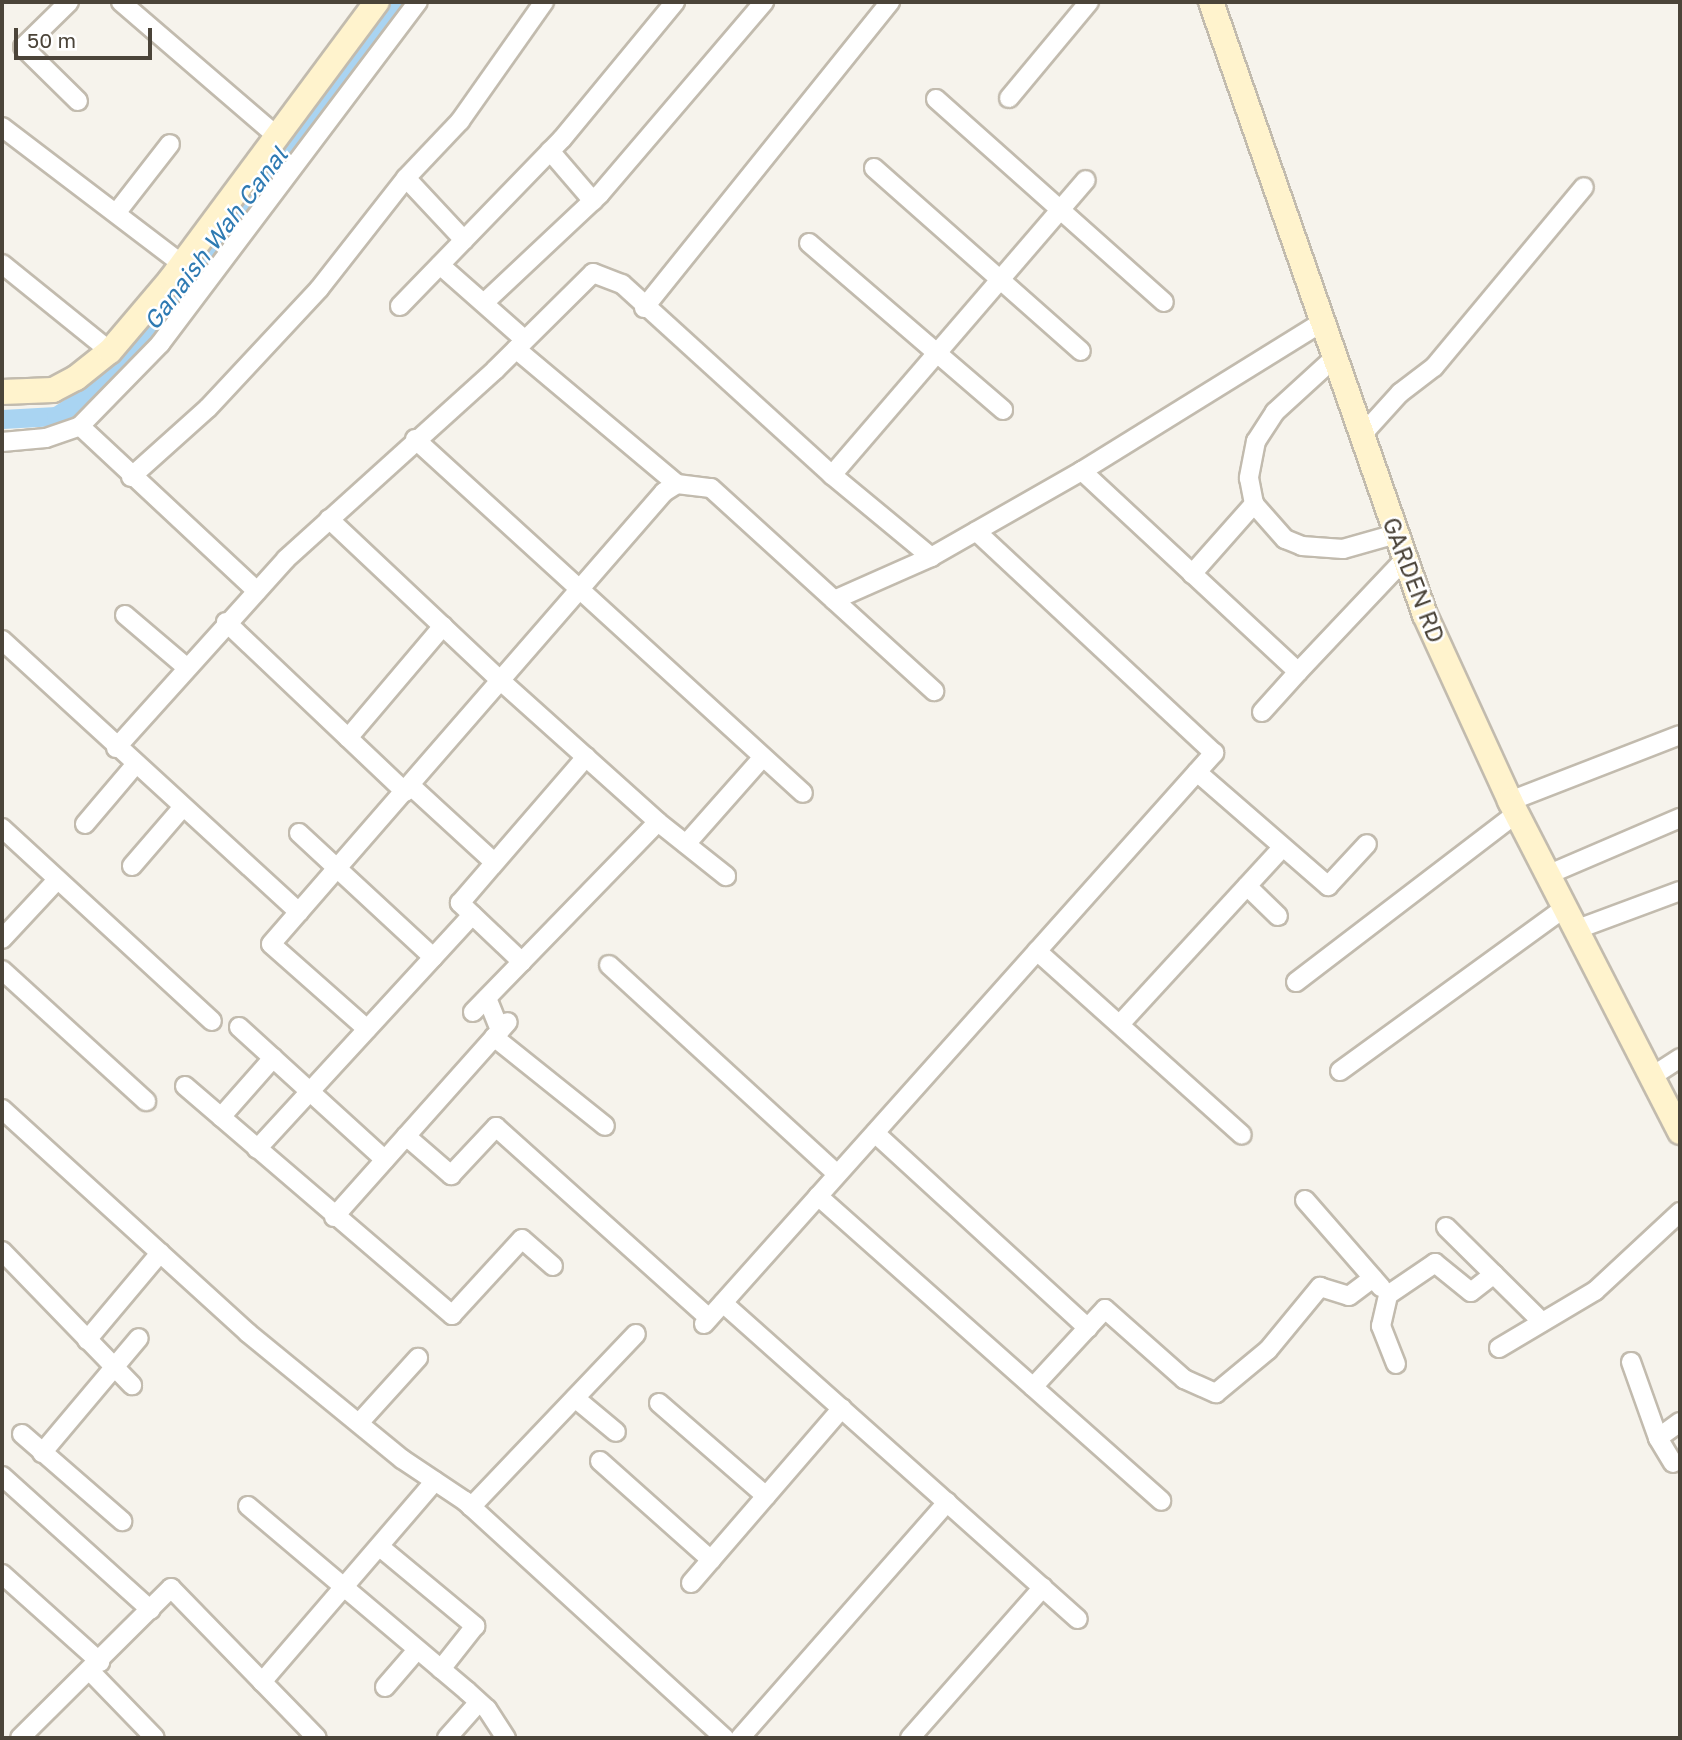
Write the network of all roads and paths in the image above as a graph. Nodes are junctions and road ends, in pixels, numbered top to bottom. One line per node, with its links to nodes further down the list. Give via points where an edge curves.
1 (69, 2): 13 (street, via 23,47)
2 (121, 2): 15 (street)
3 (377, 2): 15 (street)
4 (418, 2): 43 (street, via 160,344)
5 (544, 2): 19 (street, via 460,121)
6 (675, 2): 17 (street)
7 (764, 2): 22 (street)
8 (890, 2): 34 (street)
9 (1089, 2): 11 (street)
10 (1211, 2): 35 (street, GARDEN RD)
11 (1009, 98)
12 (936, 99): 23 (street)
13 (78, 101)
14 (2, 127): 24 (street, via 100,205)
15 (277, 136): 28 (street)
16 (170, 144): 24 (street)
17 (551, 151): 22 (street); 25 (street)
18 (874, 168): 30 (street)
19 (406, 178): 25 (street); 49 (street, via 309,299 208,408)
20 (1086, 180): 23 (street)
21 (1584, 187): 44 (street, via 1434,367 1400,393)
22 (593, 201): 31 (street)
23 (1060, 210): 30 (street); 32 (street)
24 (117, 212): 28 (street)
25 (464, 240): 29 (street)
26 (809, 243): 39 (street)
27 (2, 264): 37 (street)
28 (182, 264): 37 (street)
29 (440, 265): 31 (street); 33 (street)
30 (1000, 279): 38 (street); 39 (street)
31 (485, 302): 36 (street)
32 (1164, 302)
33 (400, 306)
34 (644, 308): 36 (street, via 622,284 593,273); 48 (street)
35 (1320, 324): 40 (street, GARDEN RD); 47 (street)
36 (521, 344): 45 (street); 50 (street)
37 (110, 351): 41 (street, via 76,379 53,390)
38 (1081, 351)
39 (937, 353): 42 (street); 48 (street)
40 (1332, 359): 44 (street, GARDEN RD); 51 (street, via 1275,412 1256,441 1249,478)
41 (2, 392)
42 (1003, 410)
43 (80, 426): 46 (street, via 46,438); 49 (street)
44 (1361, 436): 54 (street, GARDEN RD)
45 (415, 439): 52 (street); 59 (street)
46 (2, 442)
47 (1082, 471): 53 (street); 57 (street)
48 (832, 475): 55 (street)
49 (131, 477): 58 (street)
50 (677, 484): 59 (street, via 664,492); 60 (street, via 710,488)
51 (1254, 504): 54 (street, via 1285,539 1302,547 1343,549); 57 (street)
52 (330, 519): 58 (street); 63 (street)
53 (976, 531): 55 (street); 76 (street, via 1214,753)
54 (1396, 534): 56 (street, GARDEN RD)
55 (931, 557): 60 (street)
56 (1405, 559): 66 (street); 80 (street, GARDEN RD, via 1425,615)
57 (1192, 574): 66 (street)
58 (257, 591): 62 (street)
59 (579, 592): 67 (street); 74 (street)
60 (834, 600): 68 (street)
61 (125, 615): 65 (street)
62 (226, 622): 65 (street); 71 (street)
63 (443, 626): 67 (street); 71 (street)
64 (2, 640): 72 (street)
65 (186, 667): 72 (street)
66 (1298, 672): 69 (street)
67 (501, 681): 73 (street); 77 (street)
68 (934, 691)
69 (1262, 712)
70 (1680, 735): 80 (street)
71 (348, 738): 77 (street)
72 (117, 748): 75 (street)
73 (586, 757): 82 (street); 89 (street)
74 (763, 757): 78 (street); 86 (street)
75 (135, 765): 79 (street); 83 (street)
76 (1197, 772): 88 (street); 102 (street)
77 (408, 789): 89 (street); 91 (street)
78 (803, 793)
79 (183, 807): 90 (street); 97 (street)
80 (1514, 807): 92 (street, GARDEN RD); 107 (street)
81 (1680, 818): 92 (street)
82 (658, 822): 86 (street); 104 (street)
83 (85, 824)
84 (2, 828): 94 (street)
85 (299, 833): 91 (street)
86 (686, 844): 93 (street)
87 (1367, 844): 88 (street, via 1328,886)
88 (1282, 848): 95 (street)
89 (495, 862): 98 (street, via 460,903)
90 (132, 866)
91 (337, 870): 97 (street); 103 (street)
92 (1547, 875): 100 (street, GARDEN RD)
93 (726, 876)
94 (57, 880): 101 (street); 110 (street)
95 (1247, 887): 99 (street); 111 (street)
96 (1680, 891): 100 (street)
97 (299, 912): 113 (street, via 271,944)
98 (472, 915): 103 (street); 104 (street)
99 (1278, 916)
100 (1569, 919): 117 (street); 118 (street, GARDEN RD)
101 (2, 939)
102 (1037, 951): 111 (street); 126 (street)
103 (433, 957): 113 (street)
104 (522, 962): 108 (street)
105 (609, 965): 131 (street)
106 (2, 970): 121 (street)
107 (1296, 982)
108 (487, 998): 109 (street); 114 (street)
109 (473, 1012)
110 (212, 1021)
111 (1121, 1023): 127 (street)
112 (239, 1027): 115 (street)
113 (367, 1030): 120 (street)
114 (501, 1030): 124 (street); 128 (street)
115 (273, 1058): 120 (street); 123 (street)
116 (1680, 1058): 118 (street)
117 (1340, 1071)
118 (1651, 1077): 125 (street, GARDEN RD)
119 (185, 1086): 123 (street)
120 (310, 1091): 129 (street); 130 (street)
121 (146, 1101)
122 (2, 1109): 138 (street)
123 (221, 1117): 129 (street)
124 (605, 1126)
125 (1680, 1132)
126 (875, 1133): 131 (street); 145 (street)
127 (1242, 1135)
128 (406, 1136): 130 (street); 143 (street, via 451,1175 496,1127 706,1321)
129 (257, 1149): 135 (street)
130 (385, 1160): 135 (street)
131 (838, 1174): 132 (street)
132 (818, 1196): 143 (street); 155 (street)
133 (1305, 1200): 141 (street)
134 (1680, 1212): 144 (street, via 1595,1291)
135 (334, 1217): 139 (street, via 452,1315 522,1239)
136 (1446, 1227): 140 (street)
137 (2, 1251): 148 (street)
138 (160, 1253): 148 (street); 160 (street, via 248,1333)
139 (554, 1266)
140 (1494, 1274): 142 (street, via 1471,1292 1435,1263); 144 (street)
141 (1373, 1278): 142 (street); 145 (street, via 1349,1296 1320,1287 1269,1350 1216,1393 1184,1379 1105,1309)
142 (1388, 1295): 152 (street, via 1381,1326)
143 (723, 1303): 158 (street)
144 (1542, 1322): 149 (street)
145 (1088, 1328): 155 (street)
146 (636, 1334): 156 (street)
147 (139, 1338): 153 (street)
148 (87, 1340): 153 (street)
149 (1499, 1348)
150 (418, 1358): 160 (street)
151 (1631, 1362): 163 (street)
152 (1396, 1364)
153 (114, 1367): 154 (street); 164 (street)
154 (132, 1385)
155 (1033, 1387): 170 (street)
156 (575, 1398): 161 (street); 173 (street)
157 (659, 1403): 169 (street)
158 (842, 1408): 169 (street); 171 (street)
159 (1680, 1422): 163 (street)
160 (359, 1423): 168 (street)
161 (616, 1432)
162 (22, 1434): 164 (street)
163 (1658, 1438): 166 (street)
164 (43, 1453): 174 (street)
165 (600, 1461): 176 (street)
166 (1673, 1463)
167 (2, 1476): 181 (street)
168 (435, 1481): 173 (street); 175 (street)
169 (766, 1496): 176 (street)
170 (1161, 1501)
171 (947, 1502): 179 (street); 195 (street)
172 (248, 1506): 180 (street)
173 (471, 1507): 194 (street)
174 (122, 1521)
175 (380, 1547): 180 (street); 185 (street, via 475,1626)
176 (711, 1560): 178 (street)
177 (2, 1574): 184 (street)
178 (691, 1583)
179 (1043, 1587): 182 (street); 196 (street)
180 (344, 1591): 183 (street); 186 (street)
181 (150, 1610): 184 (street); 186 (street, via 171,1588)
182 (1078, 1619)
183 (417, 1650): 185 (street); 187 (street)
184 (95, 1666): 189 (street); 190 (street)
185 (441, 1669): 188 (street)
186 (262, 1682): 191 (street)
187 (385, 1687)
188 (479, 1702): 192 (street); 193 (street)
189 (20, 1738)
190 (155, 1738)
191 (317, 1738)
192 (447, 1738)
193 (506, 1738)
194 (725, 1738)
195 (740, 1738)
196 (910, 1738)

